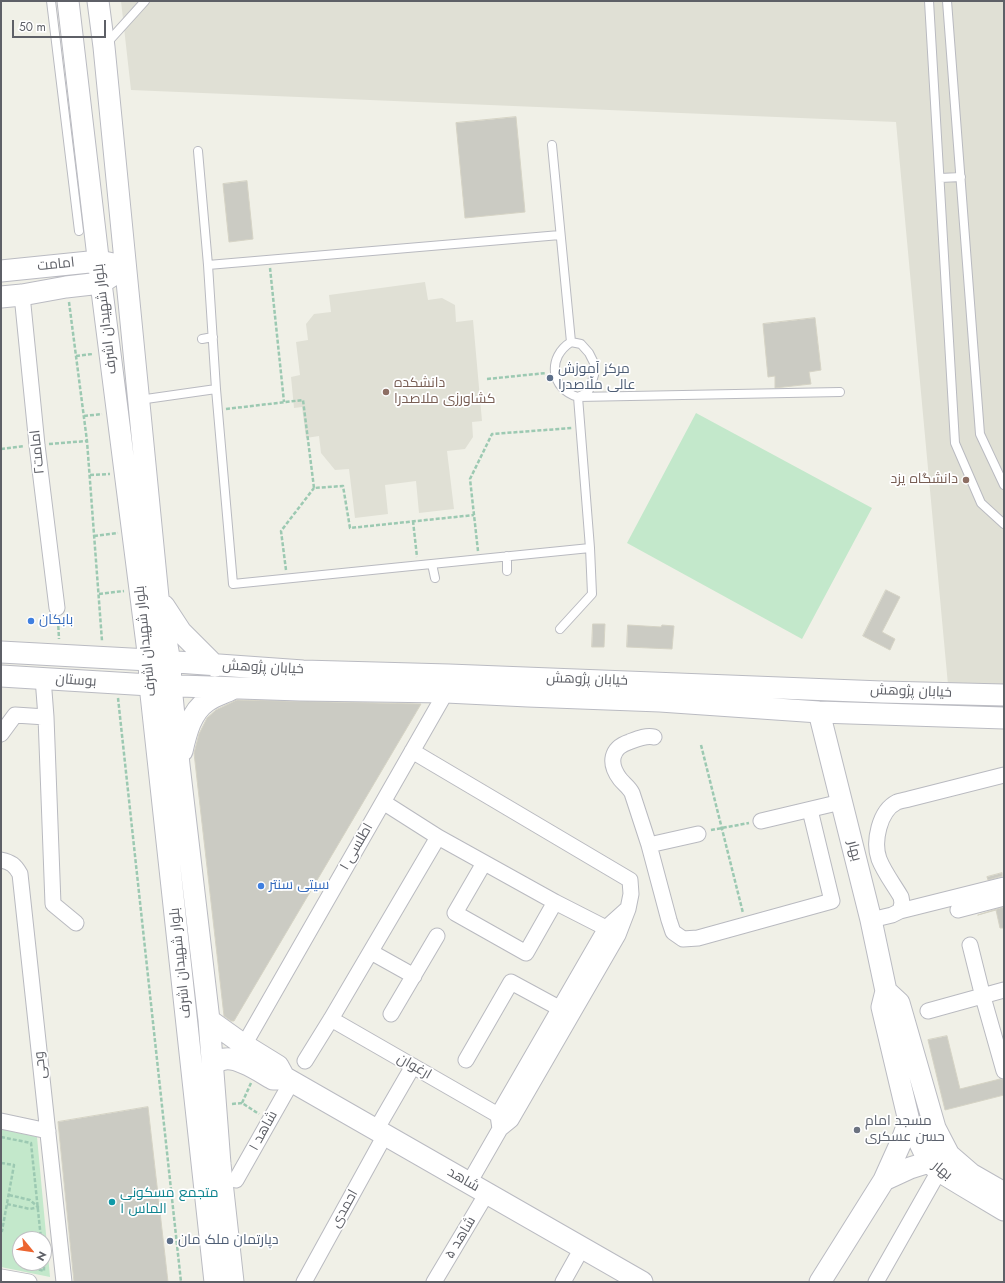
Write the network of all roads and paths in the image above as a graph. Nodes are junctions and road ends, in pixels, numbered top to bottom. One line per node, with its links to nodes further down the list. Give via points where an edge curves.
1 (51, 1): 7 (lane)
2 (68, 1): 7 (main road, بلوار شهیدان اشرف)
3 (98, 1): 8 (main road, بلوار شهیدان اشرف)
4 (145, 1): 8 (lane)
5 (929, 1): 12 (lane)
6 (947, 1): 11 (lane)
7 (65, 46): 13 (main road, بلوار شهیدان اشرف)
8 (104, 47): 19 (main road, بلوار شهیدان اشرف)
9 (552, 145): 15 (lane)
10 (198, 151): 18 (lane)
11 (961, 177): 12 (lane); 43 (lane, via 980,434)
12 (940, 178): 47 (lane, via 955,443 981,503)
13 (83, 194): 14 (lane); 17 (main road, بلوار شهیدان اشرف)
14 (79, 231)
15 (560, 235): 16 (lane); 27 (lane)
16 (269, 260): 18 (lane); 36 (path)
17 (99, 261): 19 (main road, امامت); 20 (main road, امامت); 21 (main road, بلوار شهیدان اشرف)
18 (208, 265): 25 (lane)
19 (125, 267): 21 (main road, امامت); 35 (main road, بلوار شهیدان اشرف)
20 (1, 271)
21 (101, 282): 22 (main road, امامت); 66 (main road, بلوار شهیدان اشرف)
22 (66, 287): 23 (main road, امامت); 29 (path)
23 (22, 295): 24 (main road, امامت); 61 (street, امامت۲)
24 (1, 297)
25 (213, 337): 26 (lane); 32 (lane)
26 (202, 339)
27 (571, 342): 30 (lane, via 564,346 556,357); 34 (lane, via 581,344 595,365 590,388)
28 (96, 354): 29 (path)
29 (76, 356): 39 (path)
30 (555, 372): 31 (path); 34 (lane, via 563,390)
31 (487, 379)
32 (216, 389): 35 (lane); 37 (lane)
33 (840, 392): 34 (lane)
34 (578, 397): 40 (lane)
35 (138, 400): 60 (main road, بلوار شهیدان اشرف)
36 (284, 402): 37 (path); 44 (path, via 303,400)
37 (218, 410): 56 (lane, via 229,573 233,584)
38 (109, 414): 39 (path)
39 (84, 416): 42 (path)
40 (580, 427): 45 (path, via 492,434 470,479); 50 (lane)
41 (115, 474): 42 (path)
42 (90, 475): 49 (path)
43 (1004, 485)
44 (314, 488): 46 (path, via 343,486 350,528); 56 (path, via 281,531)
45 (474, 515): 46 (path); 52 (path)
46 (413, 521): 54 (path)
47 (1004, 524)
48 (120, 533): 49 (path)
49 (94, 536): 59 (path)
50 (590, 548): 51 (lane); 62 (lane, via 592,594)
51 (507, 556): 52 (lane); 55 (lane)
52 (479, 559): 53 (lane)
53 (432, 564): 54 (lane); 57 (lane)
54 (417, 565): 56 (lane)
55 (507, 570)
56 (287, 578)
57 (435, 578)
58 (126, 591): 59 (path)
59 (99, 594): 65 (path)
60 (158, 597): 67 (main road, بلوار شهیدان اشرف); 68 (main road, via 182,632)
61 (57, 608): 64 (path)
62 (560, 629)
63 (9, 653): 64 (main road, بوستان); 69 (main road)
64 (61, 655): 65 (main road, بوستان)
65 (103, 658): 66 (main road, بوستان)
66 (149, 660): 67 (main road, بوستان); 72 (main road, بلوار شهیدان اشرف)
67 (170, 662): 68 (main road, خیابان پژوهش); 73 (main road, بلوار شهیدان اشرف)
68 (215, 666): 76 (main road, خیابان پژوهش)
69 (10, 676): 70 (main road, بوستان)
70 (43, 678): 71 (main road, بوستان); 78 (street)
71 (116, 684): 72 (main road, بوستان); 152 (path)
72 (150, 685): 73 (main road, بوستان); 136 (main road, بلوار شهیدان اشرف)
73 (171, 686): 74 (main road, خیابان پژوهش); 84 (main road, بلوار شهیدان اشرف)
74 (235, 688): 75 (main road, خیابان پژوهش); 84 (main road, via 206,702 196,713 187,729)
75 (446, 692): 77 (main road, خیابان پژوهش, via 660,701); 83 (street, اطلسی ۱)
76 (1004, 695)
77 (819, 712): 79 (main road, خیابان پژوهش); 87 (main road, بهار)
78 (46, 717): 80 (street, via 15,715); 103 (street, via 53,904)
79 (1004, 718)
80 (1, 734)
81 (654, 737): 93 (street, via 648,736 622,744 615,751 613,762 617,774 632,793)
82 (701, 745): 90 (path)
83 (412, 751): 86 (street, اطلسی ۱); 99 (street, via 630,880 632,894)
84 (179, 765): 117 (main road, بلوار شهیدان اشرف)
85 (1004, 775): 101 (street, via 896,802 890,808 878,828 876,848 879,859 901,897)
86 (383, 802): 92 (street); 118 (street, اطلسی ۱)
87 (842, 802): 88 (street); 102 (main road, بهار)
88 (810, 810): 89 (street); 104 (street, via 832,901)
89 (762, 821): 90 (path)
90 (721, 828): 91 (path); 104 (path)
91 (698, 834): 93 (street)
92 (438, 837): 95 (street); 108 (street)
93 (649, 845): 104 (street, via 673,932 683,939 698,938)
94 (1, 860): 132 (street, وحی, via 10,862 20,874)
95 (484, 863): 98 (street); 98 (street, via 455,913 526,953)
96 (1004, 885): 101 (street)
97 (1004, 898): 100 (street)
98 (555, 902): 105 (street)
99 (628, 909): 105 (street); 131 (street, via 618,935 511,1120)
100 (958, 910)
101 (900, 911): 102 (street)
102 (871, 920): 111 (main road, بهار)
103 (76, 923)
104 (746, 925)
105 (606, 928): 113 (street)
106 (437, 936): 109 (street)
107 (970, 945): 112 (street)
108 (371, 952): 109 (street); 116 (street)
109 (414, 976): 115 (street)
110 (1004, 990): 112 (street)
111 (886, 991): 129 (main road, بهار, via 882,1007); 141 (main road, بهار, via 899,1003 935,1128 949,1155 971,1174)
112 (983, 996): 114 (street); 124 (street)
113 (559, 1008): 119 (street, via 511,982); 131 (street)
114 (928, 1011)
115 (391, 1014)
116 (331, 1019): 120 (street); 122 (street, ارغوان)
117 (209, 1020): 118 (main road, شاهد); 121 (main road, بلوار شهیدان اشرف)
118 (244, 1045): 125 (main road, شاهد, via 278,1066)
119 (466, 1060)
120 (305, 1061)
121 (212, 1065): 123 (main road, شاهد, via 228,1058); 136 (main road, بلوار شهیدان اشرف)
122 (413, 1066): 131 (street, ارغوان); 133 (street, احمدی)
123 (257, 1070): 125 (main road, شاهد, via 273,1079); 127 (path)
124 (1004, 1071)
125 (288, 1079): 130 (street, شاهد ۱); 133 (main road, شاهد)
126 (232, 1098): 127 (path, via 232,1104)
127 (242, 1103): 130 (path)
128 (1, 1121): 132 (street)
129 (909, 1121): 137 (main road, بهار); 139 (main road)
130 (269, 1122): 138 (street, شاهد ۱)
131 (499, 1122): 140 (street, شاهد ۵)
132 (48, 1131): 151 (street, وحی)
133 (381, 1132): 140 (main road, شاهد); 155 (street, احمدی)
134 (1, 1137): 144 (path, via 32,1143)
135 (1, 1163): 142 (path, via 14,1165)
136 (212, 1166): 153 (main road, بلوار شهیدان اشرف); 154 (main road, بلوار شهیدان اشرف)
137 (934, 1166): 139 (main road, via 904,1170); 145 (main road, بهار); 160 (street)
138 (236, 1180)
139 (884, 1180): 159 (main road)
140 (478, 1188): 148 (main road, شاهد); 156 (street, شاهد ۵)
141 (1004, 1193)
142 (9, 1195): 143 (path); 144 (path, via 30,1200)
143 (7, 1204): 144 (path, via 30,1209); 146 (path)
144 (38, 1207): 147 (path)
145 (1004, 1210)
146 (1, 1230)
147 (40, 1231)
148 (582, 1248): 157 (street); 158 (main road, شاهد)
149 (1, 1277): 150 (street)
150 (28, 1282)
151 (64, 1282)
152 (181, 1282)
153 (215, 1282)
154 (233, 1282)
155 (304, 1282)
156 (434, 1282)
157 (562, 1282)
158 (642, 1282)
159 (820, 1282)
160 (876, 1282)

